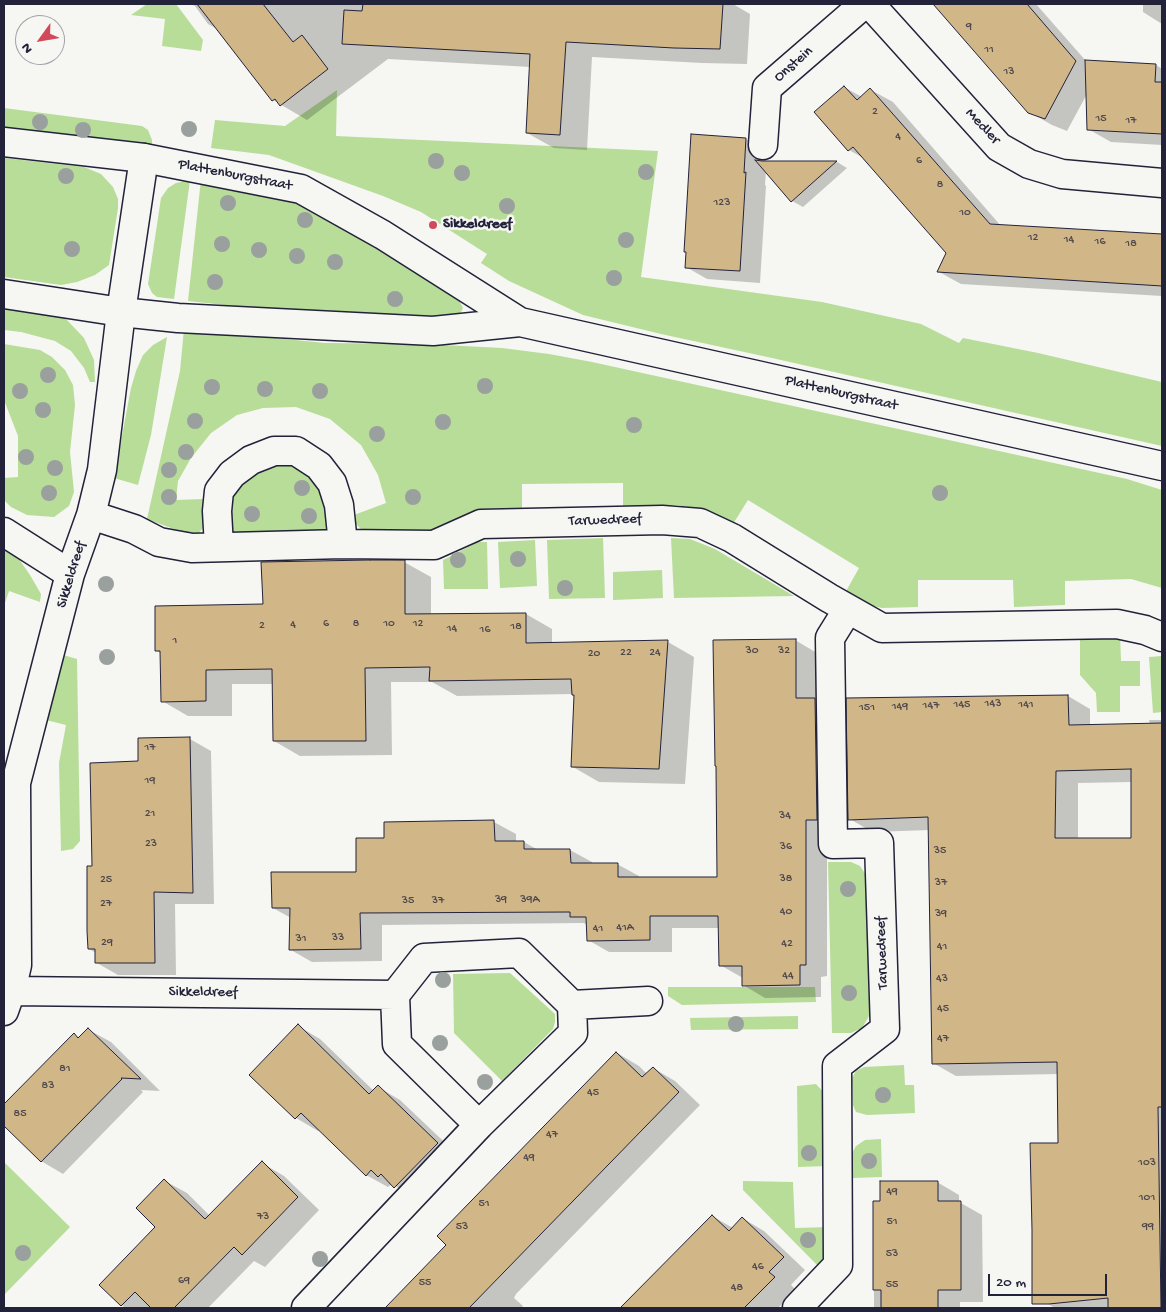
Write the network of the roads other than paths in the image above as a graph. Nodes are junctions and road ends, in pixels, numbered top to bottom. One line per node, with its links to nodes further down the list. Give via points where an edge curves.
1 (864, 4): 4 (street, Onstein, via 767,88)
2 (870, 4): 6 (street, Medler, via 999,147 1029,164 1062,174)
3 (4, 142): 5 (street, Plattenburgstraat)
4 (763, 145)
5 (144, 158): 8 (street, Sikkeldreef); 9 (street, Plattenburgstraat, via 301,189 383,234)
6 (1162, 183)
7 (4, 294): 8 (street, Plattenburgstraat)
8 (121, 312): 9 (street, Plattenburgstraat, via 178,318 433,331); 11 (street, Sikkeldreef, via 102,470)
9 (520, 322): 10 (street, Plattenburgstraat)
10 (1162, 466)
11 (91, 515): 14 (street, Tarwedreef, via 134,529 159,542 192,548); 15 (street, Sikkeldreef)
12 (4, 532): 15 (street)
13 (343, 544): 14 (street, Tarwedreef); 14 (street, via 339,505 332,483 318,466 296,451 274,451 251,460 232,474 219,492); 16 (street, Tarwedreef, via 434,545 481,524 668,520 700,523 732,538)
14 (219, 547)
15 (70, 574): 19 (street, Sikkeldreef, via 16,783 16,965)
16 (848, 609): 17 (street, Tarwedreef, via 882,628 1117,624); 24 (street, Tarwedreef, via 830,638 833,844 879,843 885,1029 837,1066 838,1265)
17 (1162, 637)
18 (395, 995): 19 (street, Sikkeldreef); 21 (street, via 424,958 518,953); 22 (street, via 398,1044)
19 (7, 1001)
20 (648, 1001): 21 (street)
21 (572, 1005): 22 (street, via 573,1032)
22 (479, 1125): 23 (street)
23 (306, 1308)
24 (797, 1308)

